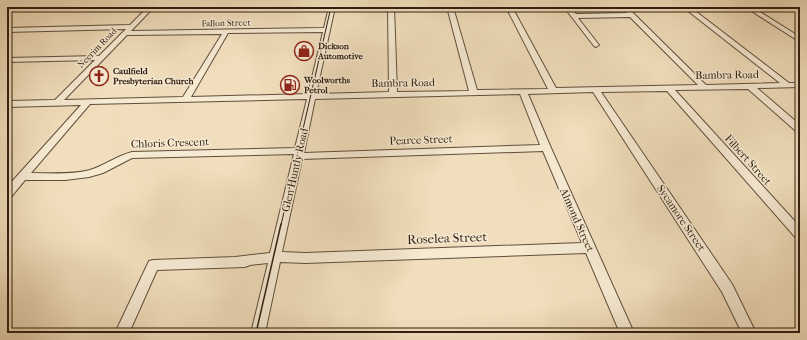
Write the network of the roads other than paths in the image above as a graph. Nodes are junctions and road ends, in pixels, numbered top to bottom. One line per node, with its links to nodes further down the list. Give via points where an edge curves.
1 (151, 7): 12 (street, Neerim Road)
2 (332, 7): 14 (street, Glen Huntly Road)
3 (391, 7): 30 (street)
4 (450, 7): 29 (street)
5 (509, 7): 28 (street)
6 (566, 7): 11 (street)
7 (624, 7): 10 (street)
8 (686, 7): 21 (street)
9 (748, 7): 17 (street)
10 (632, 15): 11 (street); 24 (street)
11 (574, 16): 18 (street)
12 (131, 28): 13 (street); 16 (street, Neerim Road)
13 (7, 30)
14 (327, 30): 15 (street, Fallon Street); 31 (street, Glen Huntly Road)
15 (226, 32): 16 (street, Fallon Street); 32 (street)
16 (125, 33): 19 (street, Neerim Road)
17 (800, 40)
18 (596, 45)
19 (102, 58): 20 (street); 34 (street, Neerim Road)
20 (7, 60)
21 (787, 85): 22 (street, Bambra Road); 23 (street, Bambra Road)
22 (800, 85)
23 (748, 86): 24 (street, Bambra Road); 36 (street)
24 (706, 87): 25 (street, Bambra Road)
25 (666, 88): 26 (street, Bambra Road); 41 (street, Filbert Street)
26 (594, 90): 28 (street, Bambra Road); 47 (street, Sycamore Street, via 727,288)
27 (521, 91): 28 (street, Bambra Road); 29 (street, Bambra Road); 37 (street, Almond Street)
28 (553, 91)
29 (473, 92): 30 (street, Bambra Road)
30 (393, 94): 31 (street, Bambra Road)
31 (312, 96): 32 (street, Bambra Road); 38 (street, Glen Huntly Road)
32 (186, 99): 33 (street, Bambra Road)
33 (88, 101): 34 (street, Bambra Road); 39 (street)
34 (58, 102): 35 (street, Bambra Road)
35 (7, 104)
36 (800, 130)
37 (546, 148): 38 (street, Pearce Street); 42 (street, Almond Street)
38 (298, 153): 39 (street, Chloris Crescent, via 137,155 122,158 88,174); 43 (street, Glen Huntly Road)
39 (23, 176): 40 (street)
40 (7, 194)
41 (800, 235)
42 (590, 248): 43 (street, Roselea Street); 46 (street, Almond Street)
43 (274, 260): 44 (street, Roselea Street, via 153,266); 45 (street, Glen Huntly Road)
44 (122, 333)
45 (258, 333)
46 (627, 333)
47 (749, 333)

